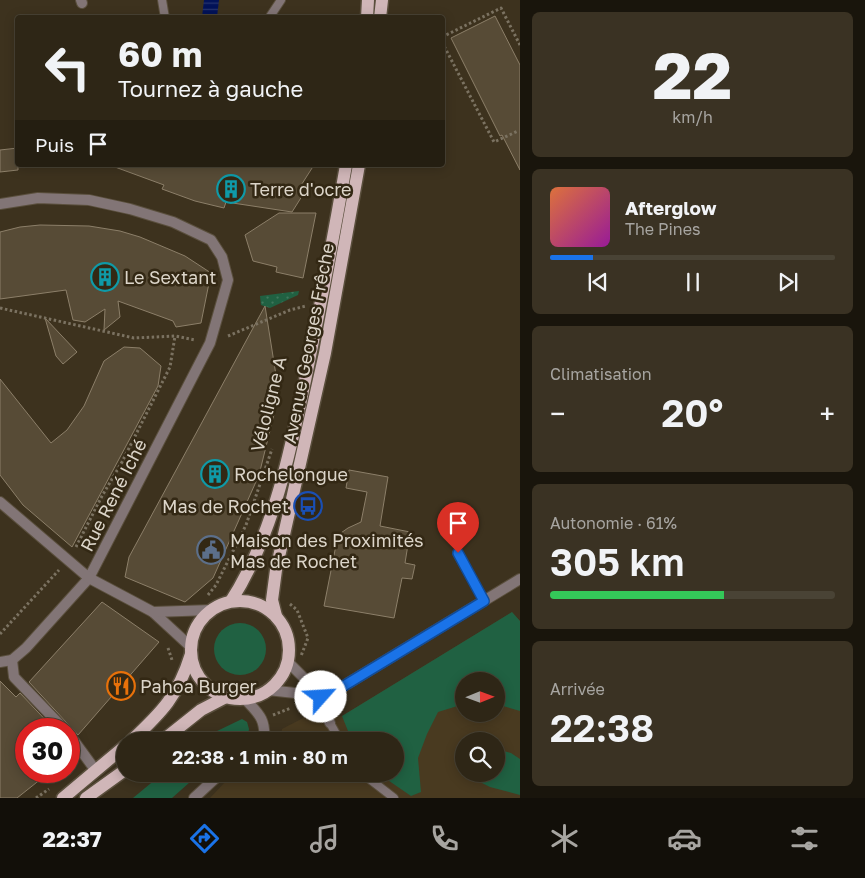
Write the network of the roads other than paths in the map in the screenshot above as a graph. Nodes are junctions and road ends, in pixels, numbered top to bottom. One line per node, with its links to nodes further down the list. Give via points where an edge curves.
1 (162, 0): 5 (lane)
2 (281, 0): 6 (lane)
3 (368, 0): 7 (main road)
4 (382, 0): 8 (main road)
5 (164, 15)
6 (271, 15)
7 (367, 15)
8 (380, 15)
9 (346, 167): 17 (main road, Avenue Georges Frêche, via 286,467 252,563)
10 (359, 167): 20 (main road, Avenue Georges Frêche, via 325,353 276,570 272,600)
11 (0, 204): 14 (street, Rue René Iché, via 38,198 89,200 173,222 211,240 222,257 228,280 210,343)
12 (0, 502): 14 (street)
13 (458, 553): 16 (lane)
14 (88, 578): 19 (street); 22 (street, Rue René Iché)
15 (520, 579): 16 (street)
16 (484, 601): 28 (street)
17 (231, 602): 18 (main road); 20 (main road, via 256,603)
18 (211, 610): 19 (street); 21 (main road, via 194,633)
19 (153, 612): 21 (street)
20 (276, 616): 24 (main road, via 288,638)
21 (191, 651): 27 (main road, via 202,681); 32 (main road, via 172,699)
22 (12, 660): 23 (street); 30 (street, via 14,677)
23 (0, 662)
24 (288, 662): 25 (main road, via 278,681); 26 (street, via 309,683)
25 (268, 690): 26 (street, via 304,694); 29 (main road)
26 (310, 690): 28 (street)
27 (226, 697): 29 (main road); 33 (main road, via 201,710)
28 (321, 697): 31 (street)
29 (245, 699): 34 (street, via 263,720)
30 (53, 718)
31 (330, 723): 35 (lane)
32 (140, 732)
33 (173, 732)
34 (265, 732)
35 (335, 732)
36 (80, 749): 38 (street)
37 (116, 754): 38 (main road)
38 (96, 771): 43 (main road)
39 (116, 777): 42 (main road)
40 (211, 782): 44 (street)
41 (373, 782): 45 (lane)
42 (91, 796)
43 (64, 798)
44 (194, 798)
45 (394, 798)

